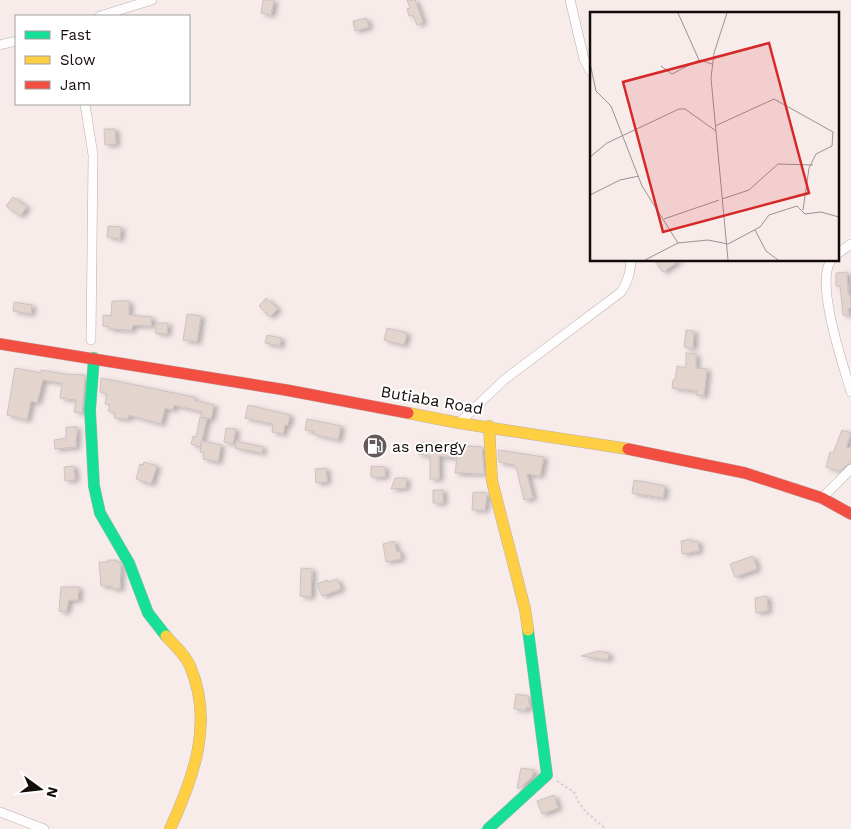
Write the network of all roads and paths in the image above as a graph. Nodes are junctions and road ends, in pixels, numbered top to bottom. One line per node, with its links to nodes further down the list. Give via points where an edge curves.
1 (152, 0): 3 (street)
2 (570, 0): 6 (street, via 584,59)
3 (103, 15)
4 (15, 41): 5 (street)
5 (0, 45)
6 (590, 70)
7 (85, 105): 12 (street, via 93,155)
8 (851, 244): 9 (street)
9 (838, 253)
10 (631, 261): 16 (street, via 627,284 621,292 505,379)
11 (832, 261): 15 (street, via 826,274 827,297 833,331)
12 (91, 340)
13 (0, 344): 14 (street, Butiaba Road)
14 (94, 358): 16 (street, Butiaba Road); 24 (street, via 90,410 94,486 100,513 128,563 148,613 190,666 201,704 196,759 185,796)
15 (851, 392)
16 (459, 423): 17 (street, Butiaba Road)
17 (489, 426): 19 (street, Butiaba Road, via 693,461 745,473); 21 (street, via 492,481 525,609)
18 (851, 469): 19 (street)
19 (822, 498): 20 (street, Butiaba Road)
20 (851, 514)
21 (547, 775): 25 (street); 26 (path, via 574,792 586,812)
22 (0, 812): 23 (street)
23 (44, 829)
24 (170, 829)
25 (488, 829)
26 (606, 829)

